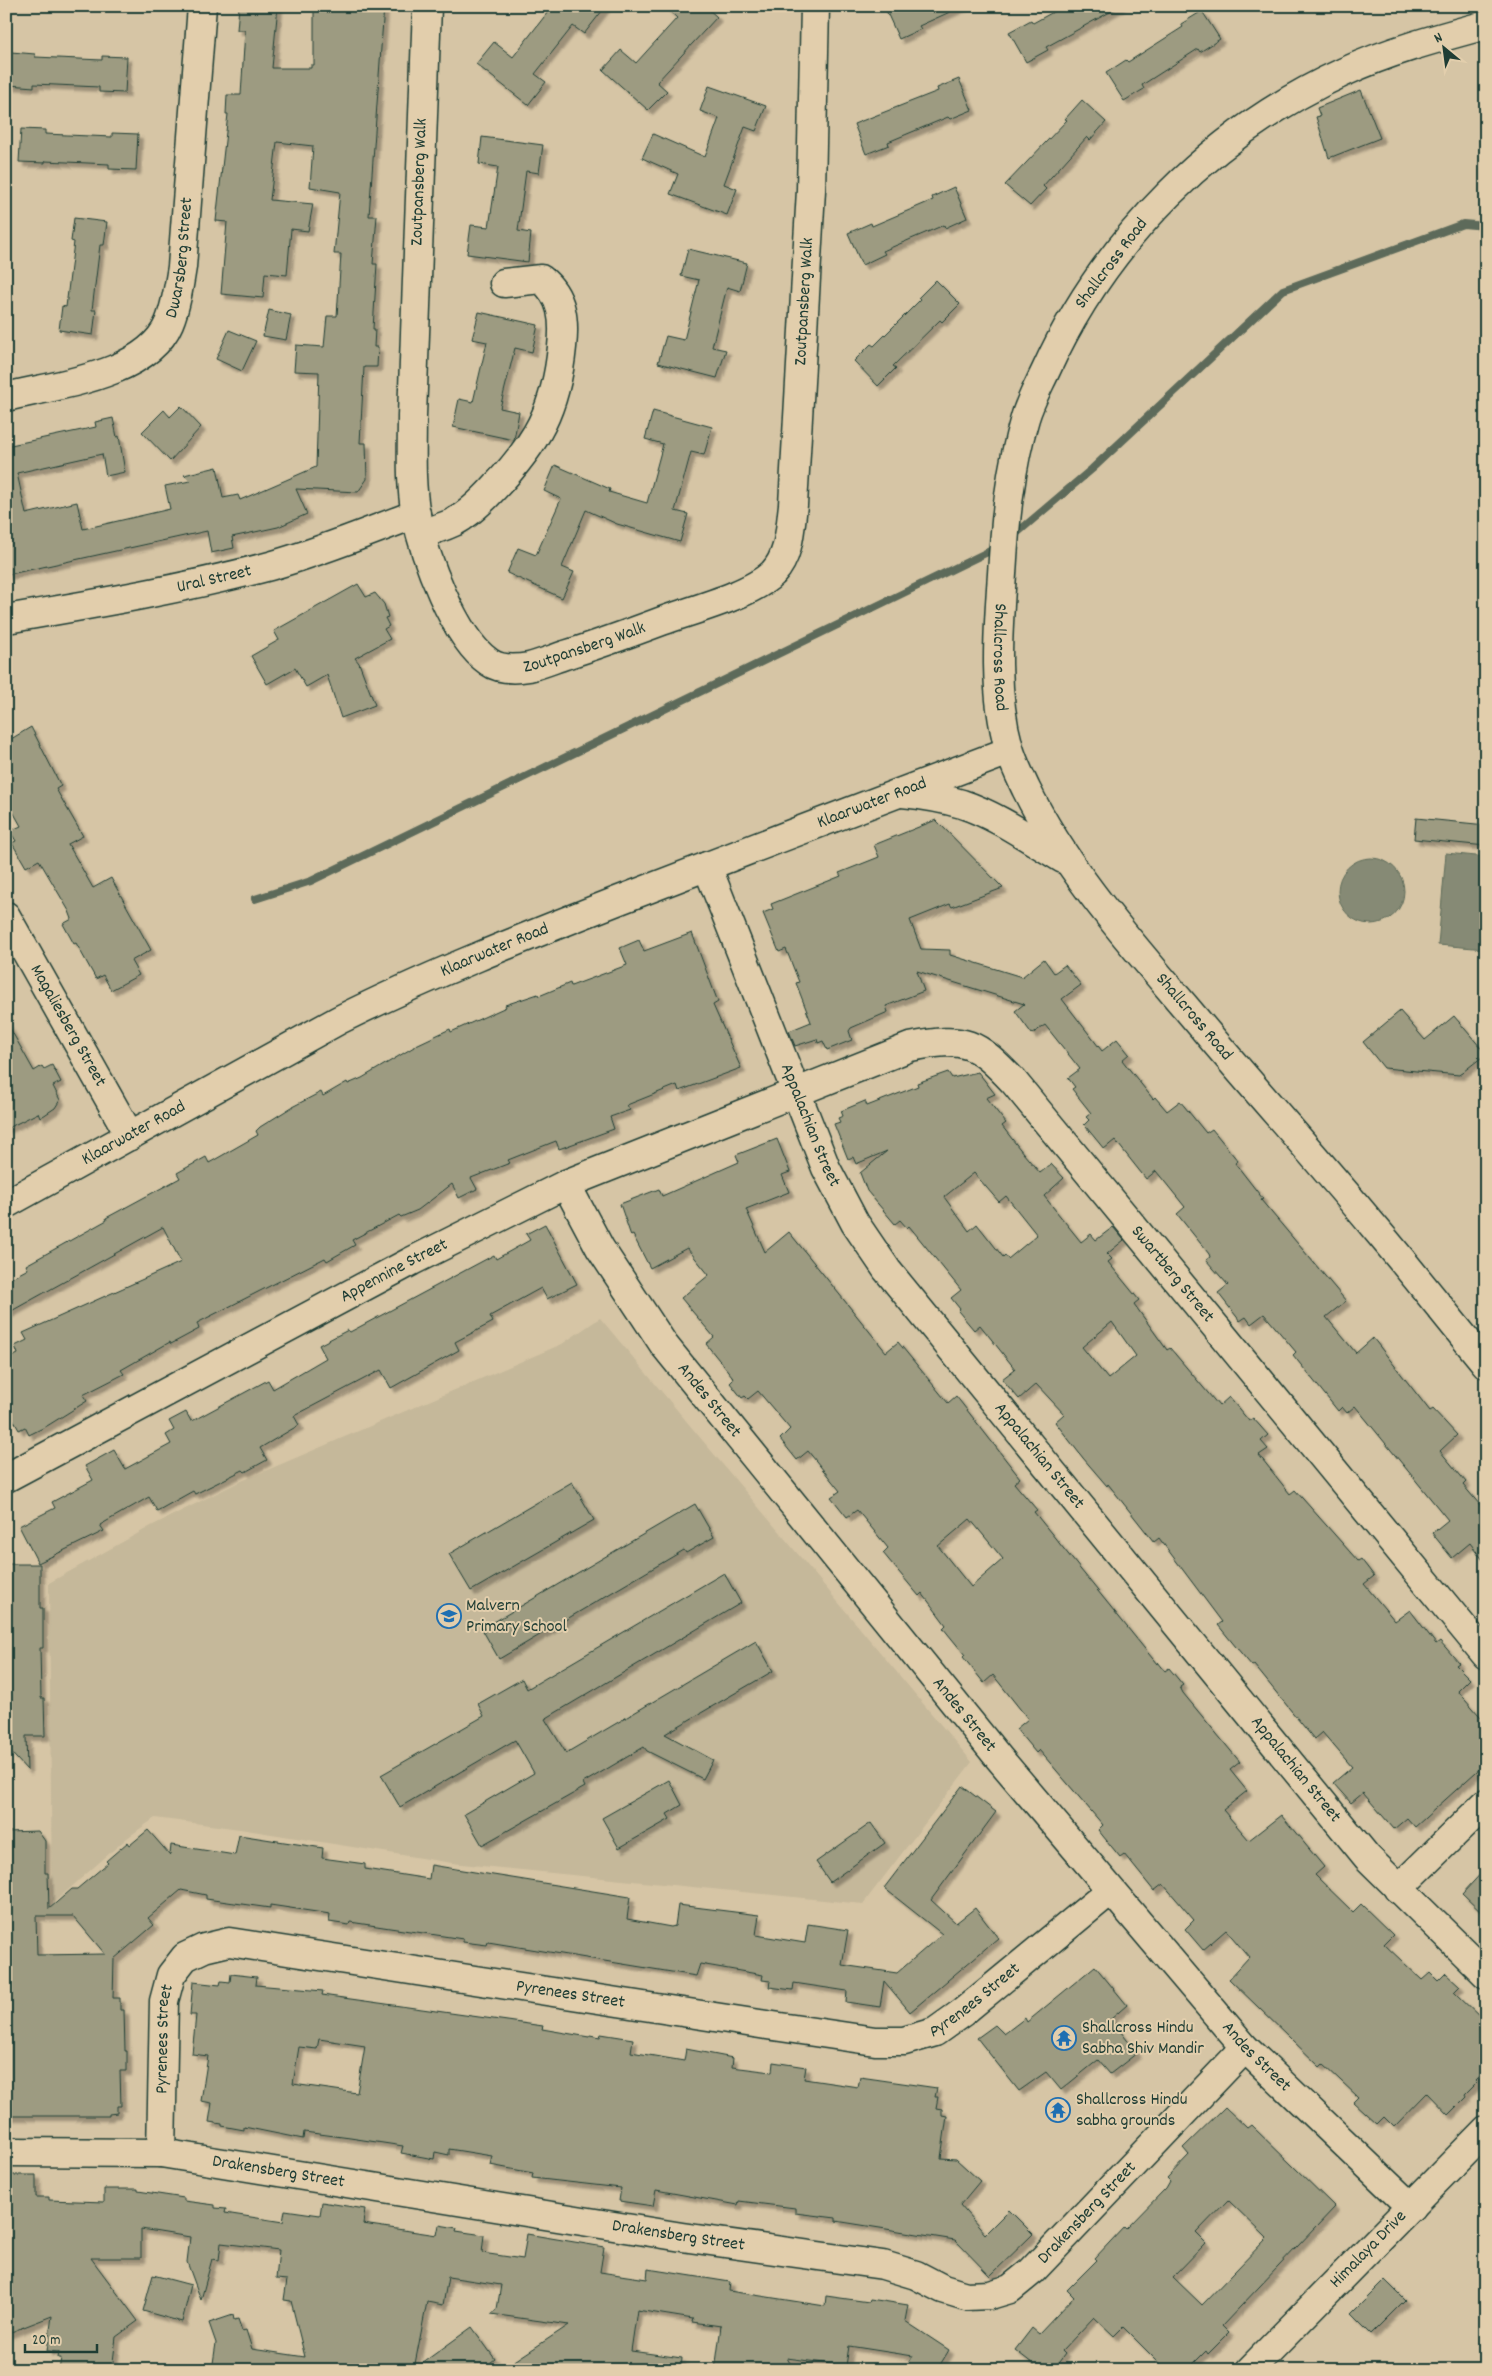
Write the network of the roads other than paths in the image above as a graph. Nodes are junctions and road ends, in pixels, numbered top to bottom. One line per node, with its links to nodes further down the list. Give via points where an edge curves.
1 (202, 6): 6 (street, Dwarsberg Street, via 182,267 168,325 146,351 122,366)
2 (426, 6): 7 (street, Zoutpansberg Walk, via 412,416 412,471)
3 (815, 6): 7 (street, Zoutpansberg Walk, via 811,190 793,505 784,557 773,573 729,597 596,645 529,667 507,668 490,663 474,649 462,630 431,567)
4 (1486, 25): 9 (street, Shallcross Road, via 1413,45 1354,68 1286,102 1230,141 1169,193 1119,248 1079,304 1026,415 1012,474 1003,544 998,635 1000,700)
5 (504, 283): 7 (street, Ural Street, via 540,279 550,286 560,303 563,335 554,398 536,438 491,491 454,522)
6 (6, 397)
7 (419, 524): 8 (street, Ural Street, via 223,578)
8 (6, 619)
9 (1010, 751): 10 (street, Klaarwater Road); 11 (street, Shallcross Road, via 1051,836)
10 (900, 793): 11 (street, via 933,796 964,805 994,818); 12 (street, Klaarwater Road)
11 (1071, 864): 18 (street, Shallcross Road, via 1147,961)
12 (707, 866): 14 (street, Appalachian Street); 15 (street, Klaarwater Road, via 393,993 338,1020)
13 (7, 920): 15 (street, Magaliesberg Street)
14 (795, 1092): 16 (street, Appennine Street); 20 (street, Swartberg Street, via 937,1041 965,1043 988,1054 1085,1167); 22 (street, Appalachian Street, via 826,1168 855,1223 887,1270 1360,1850)
15 (130, 1136): 17 (street, Klaarwater Road)
16 (566, 1184): 19 (street, Appennine Street, via 412,1260); 23 (street, Andes Street, via 600,1248 664,1345)
17 (6, 1204)
18 (1486, 1364)
19 (6, 1478)
20 (1486, 1655)
21 (1486, 1802): 22 (street)
22 (1398, 1889): 24 (street, Appalachian Street)
23 (1110, 1891): 25 (street, Andes Street); 28 (street, Pyrenees Street, via 963,2012 935,2032 904,2041 875,2041 229,1942 204,1948 186,1957 171,1974 164,2001)
24 (1486, 1974)
25 (1245, 2048): 28 (street, Drakensberg Street, via 1032,2271 1010,2289 990,2295 966,2296 883,2265 682,2237); 29 (street, Andes Street)
26 (1486, 2130): 29 (street, Himalaya Drive)
27 (6, 2152): 28 (street, Drakensberg Street)
28 (161, 2153)
29 (1411, 2207): 30 (street, Himalaya Drive)
30 (1250, 2370)

